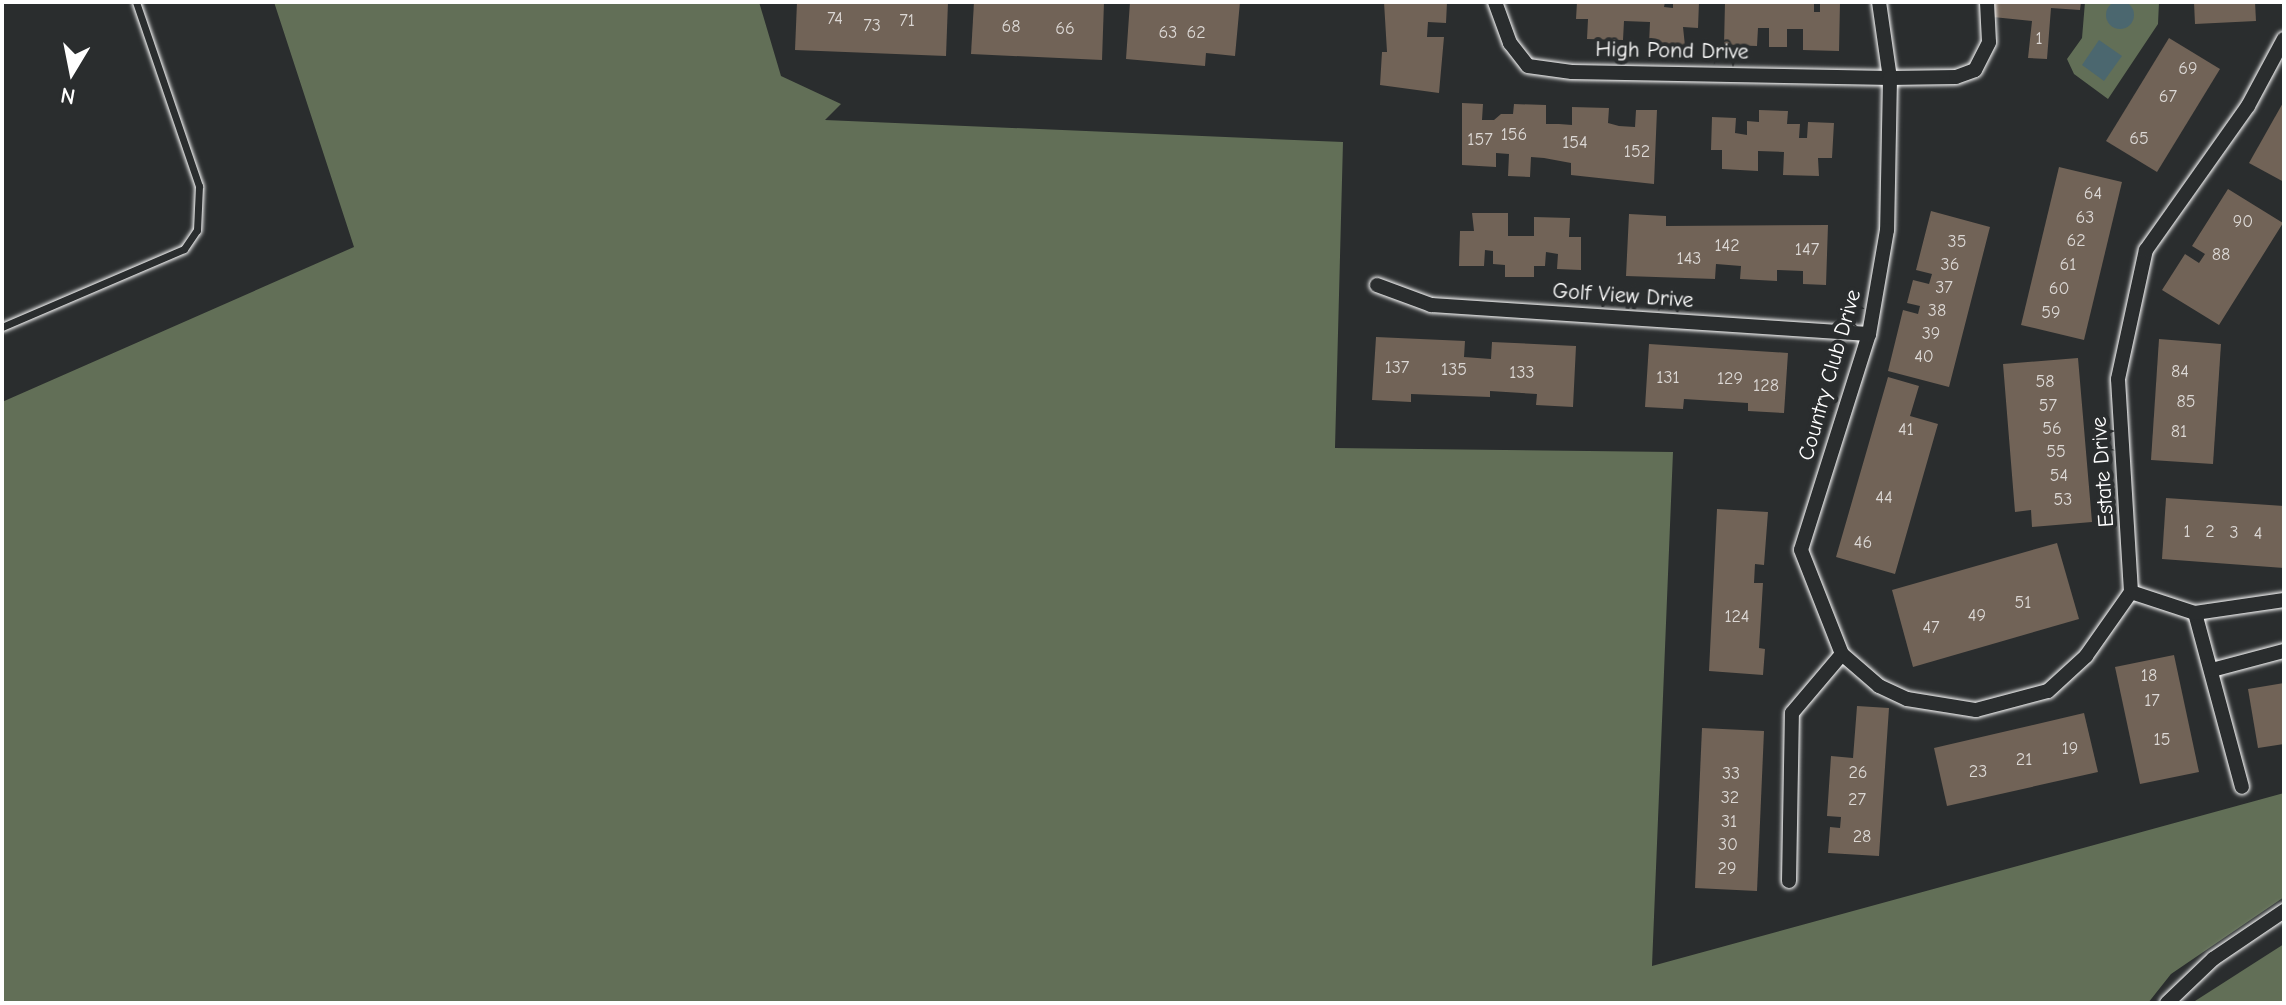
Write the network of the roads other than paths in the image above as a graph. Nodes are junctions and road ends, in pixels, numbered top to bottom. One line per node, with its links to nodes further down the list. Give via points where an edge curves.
1 (136, 2): 8 (lane, via 199,186 197,230 184,249)
2 (1495, 2): 6 (street, High Pond Drive, via 1510,43 1528,66 1572,72)
3 (1879, 2): 6 (street, Country Club Drive)
4 (1987, 2): 6 (street, via 1989,42 1975,70 1956,77)
5 (2284, 39): 10 (street, Estate Drive, via 2248,106 2146,250 2118,379)
6 (1890, 78): 9 (street, Country Club Drive, via 1887,230)
7 (1377, 285): 9 (street, Golf View Drive, via 1431,305)
8 (2, 327)
9 (1869, 334): 14 (street, Country Club Drive, via 1801,550)
10 (2131, 592): 12 (street); 14 (street, via 2086,656 2048,691 1976,710 1907,699 1879,686)
11 (2284, 600): 12 (street)
12 (2195, 613): 15 (street)
13 (2284, 651): 15 (street)
14 (1842, 654): 17 (street, via 1792,713)
15 (2212, 670): 16 (street)
16 (2242, 787)
17 (1789, 881)
18 (2284, 911): 19 (street, via 2213,959)
19 (2167, 1003)

